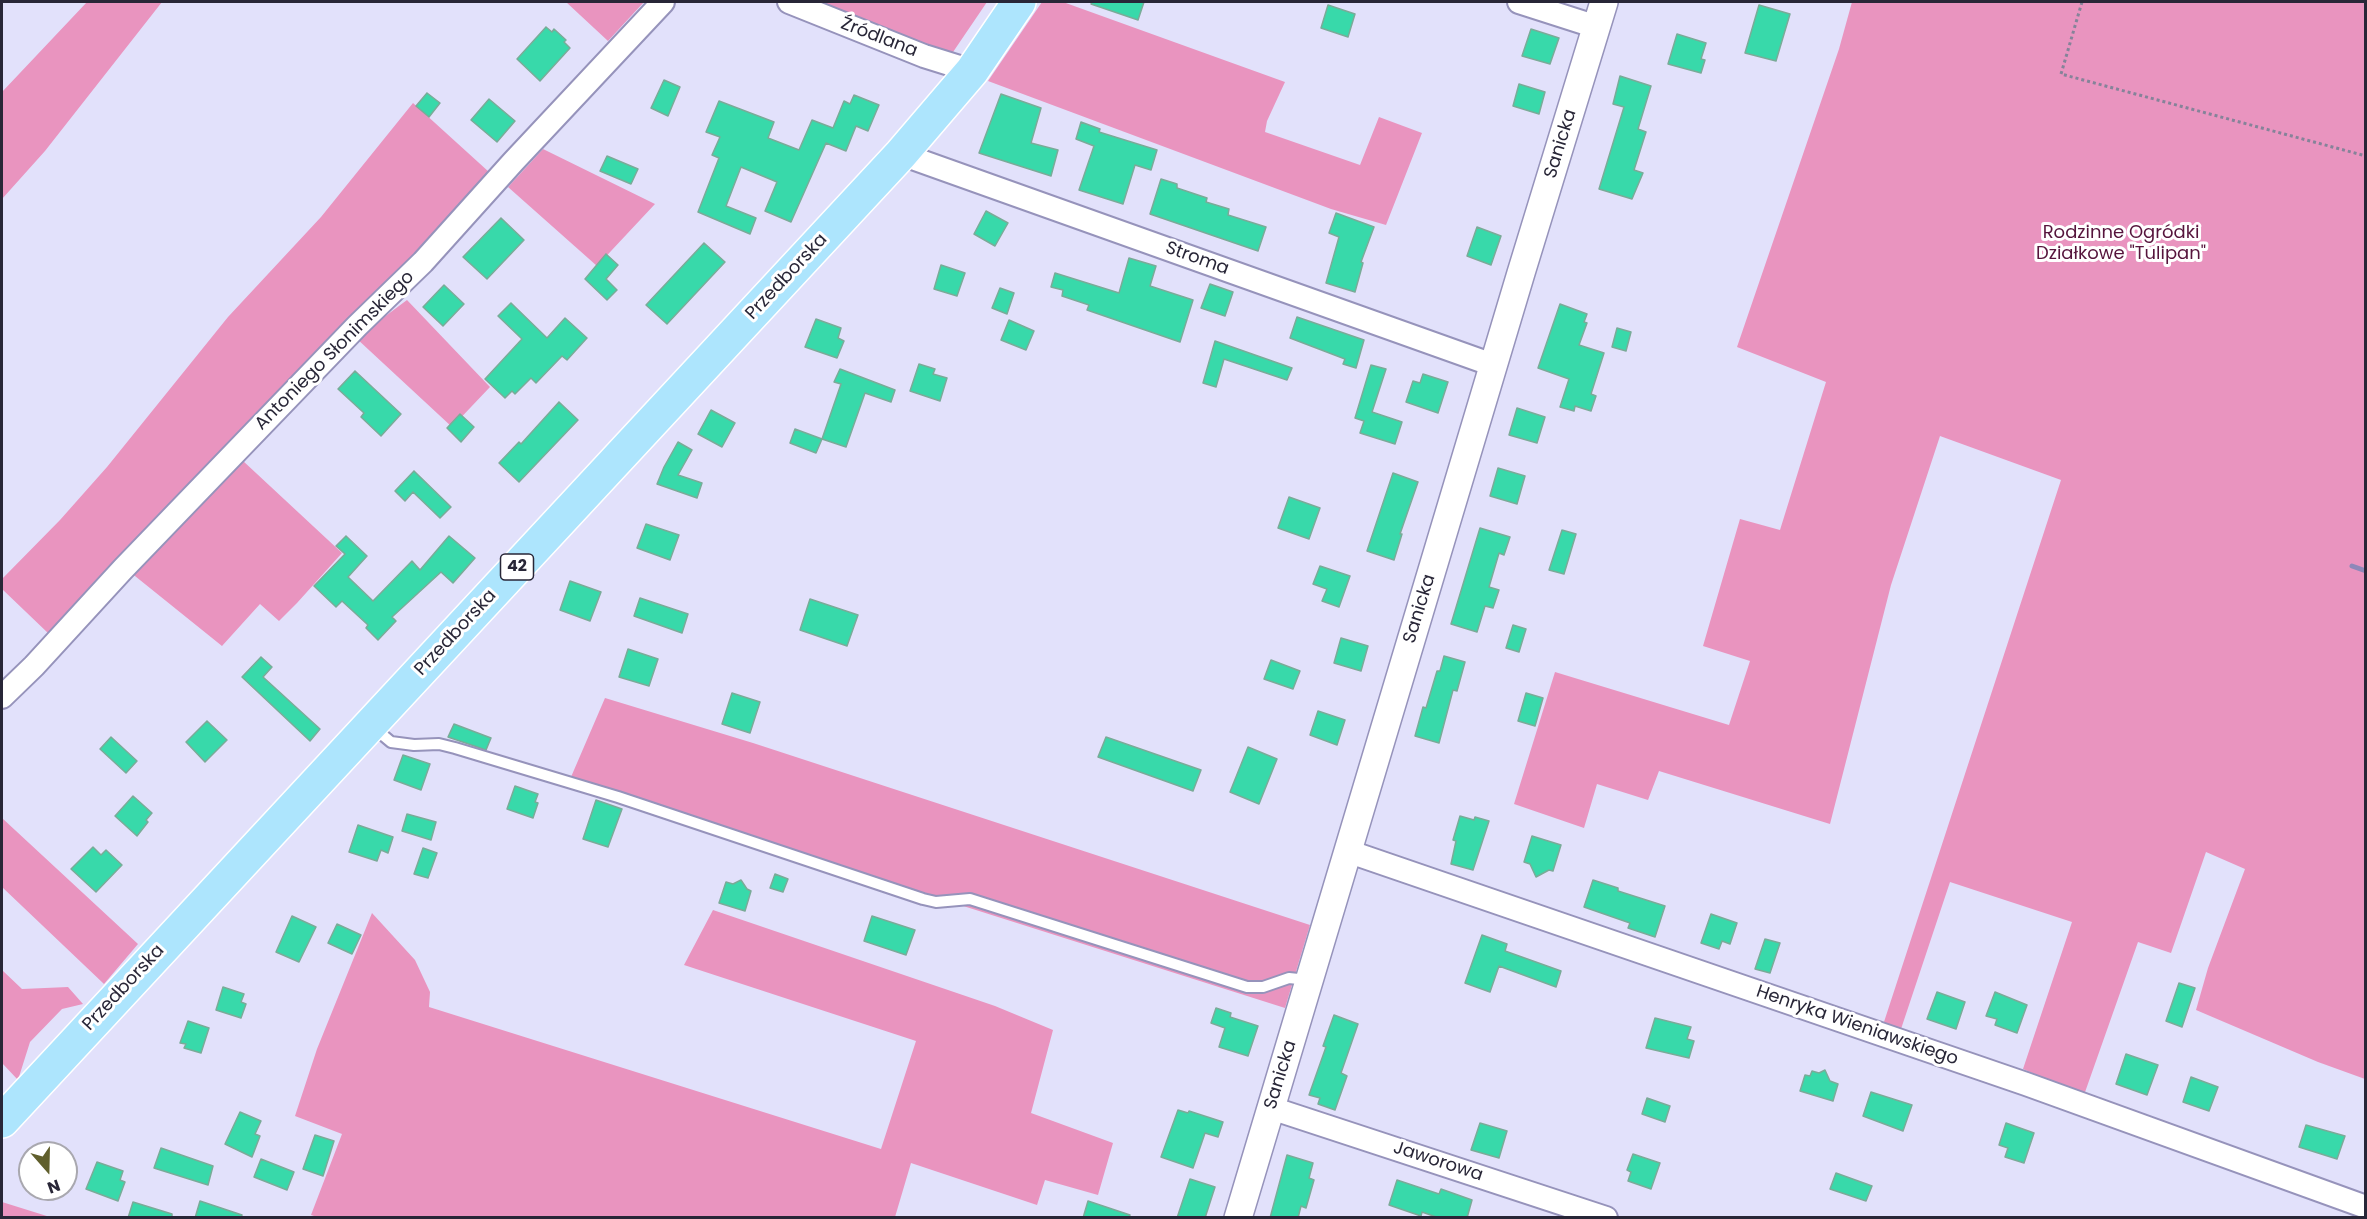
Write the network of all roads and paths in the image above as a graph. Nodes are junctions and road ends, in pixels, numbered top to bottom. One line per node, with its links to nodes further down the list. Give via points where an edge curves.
1 (663, 2): 11 (street, Antoniego Słonimskiego, via 423,262)
2 (789, 2): 7 (street, Źródlana)
3 (1019, 2): 7 (main road, Przedborska / 42)
4 (1519, 2): 6 (street)
5 (2082, 2): 9 (path, via 2061,74)
6 (1601, 14): 10 (street, Sanicka)
7 (972, 71): 8 (main road, Przedborska / 42)
8 (901, 154): 10 (street, Stroma); 12 (main road, Przedborska / 42)
9 (2366, 156)
10 (1493, 364): 13 (street, Sanicka)
11 (2, 697)
12 (370, 725): 14 (lane, via 391,742 455,748 618,797 923,899 970,899 1247,987 1263,987 1289,978); 16 (main road, Przedborska / 42)
13 (1347, 851): 14 (street, Sanicka); 17 (street, Henryka Wieniawskiego, via 2026,1084)
14 (1309, 980): 15 (street, Sanicka)
15 (1271, 1108): 18 (street, Sanicka); 19 (street, Jaworowa)
16 (2, 1120)
17 (2366, 1207)
18 (1238, 1218)
19 (1606, 1218)

